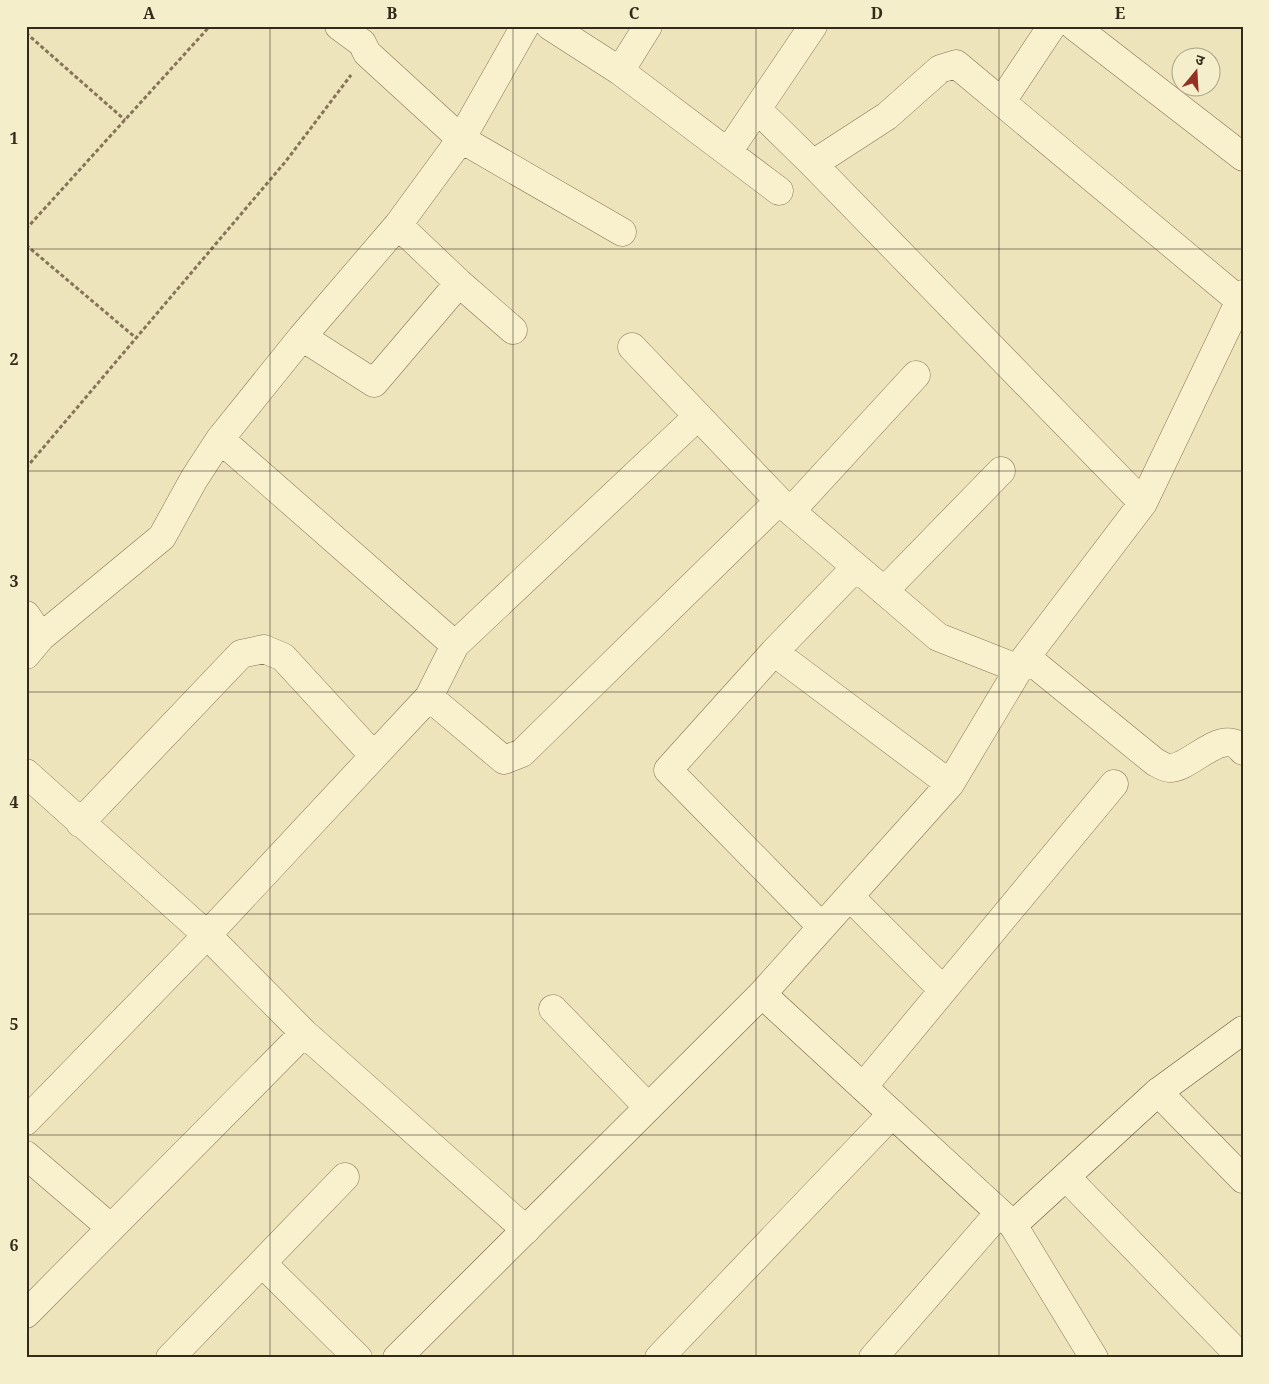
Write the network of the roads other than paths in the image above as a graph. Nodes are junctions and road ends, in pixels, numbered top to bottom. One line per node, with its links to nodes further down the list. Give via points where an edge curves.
1 (339, 26): 8 (street)
2 (525, 26): 12 (street)
3 (550, 26): 9 (street)
4 (648, 26): 9 (street)
5 (813, 26): 11 (street)
6 (1052, 26): 10 (street)
7 (1074, 26): 14 (street)
8 (367, 41): 12 (street)
9 (620, 71): 13 (street)
10 (1002, 101): 15 (street, via 956,64 940,69 887,116); 20 (street)
11 (757, 109): 13 (street); 15 (street)
12 (461, 139): 17 (street); 18 (street)
13 (728, 152): 16 (street)
14 (1243, 157)
15 (813, 164): 28 (street)
16 (779, 191)
17 (398, 225): 19 (street); 22 (street)
18 (622, 232)
19 (459, 284): 21 (street); 22 (street, via 374,383)
20 (1241, 297): 28 (street)
21 (512, 330)
22 (302, 337): 26 (street)
23 (632, 347): 25 (street)
24 (916, 375): 29 (street)
25 (697, 417): 29 (street); 33 (street)
26 (220, 439): 33 (street); 34 (street, via 162,537)
27 (1001, 471): 31 (street)
28 (1143, 504): 36 (street)
29 (785, 506): 30 (street); 37 (street, via 522,753 504,760)
30 (856, 567): 31 (street); 35 (street)
31 (884, 591): 36 (street, via 938,637)
32 (26, 615): 34 (street)
33 (455, 645): 37 (street)
34 (34, 646)
35 (774, 652): 41 (street); 45 (street, via 668,770)
36 (1022, 663): 38 (street, via 1155,762 1168,768 1179,767 1217,744 1228,743); 41 (street)
37 (429, 697): 39 (street)
38 (1243, 751)
39 (374, 756): 43 (street, via 283,657 264,649 241,654); 46 (street)
40 (26, 772): 43 (street)
41 (950, 784): 44 (street)
42 (1114, 784): 47 (street)
43 (80, 823): 46 (street)
44 (850, 896): 45 (street); 47 (street)
45 (822, 927): 48 (street)
46 (207, 935): 51 (street); 56 (street)
47 (943, 990): 52 (street)
48 (762, 994): 52 (street); 54 (street)
49 (553, 1009): 54 (street)
50 (1243, 1030): 53 (street)
51 (304, 1032): 62 (street); 63 (street)
52 (863, 1087): 55 (street)
53 (1158, 1092): 59 (street); 60 (street)
54 (648, 1107): 63 (street)
55 (892, 1114): 61 (street); 69 (street)
56 (26, 1121)
57 (26, 1155): 62 (street)
58 (345, 1177): 64 (street)
59 (1066, 1177): 61 (street); 72 (street)
60 (1243, 1178)
61 (1006, 1219): 70 (street); 71 (street)
62 (111, 1228): 65 (street)
63 (526, 1230): 68 (street)
64 (262, 1263): 66 (street); 67 (street)
65 (26, 1314)
66 (170, 1358)
67 (358, 1358)
68 (397, 1358)
69 (659, 1358)
70 (873, 1358)
71 (1094, 1358)
72 (1242, 1358)

